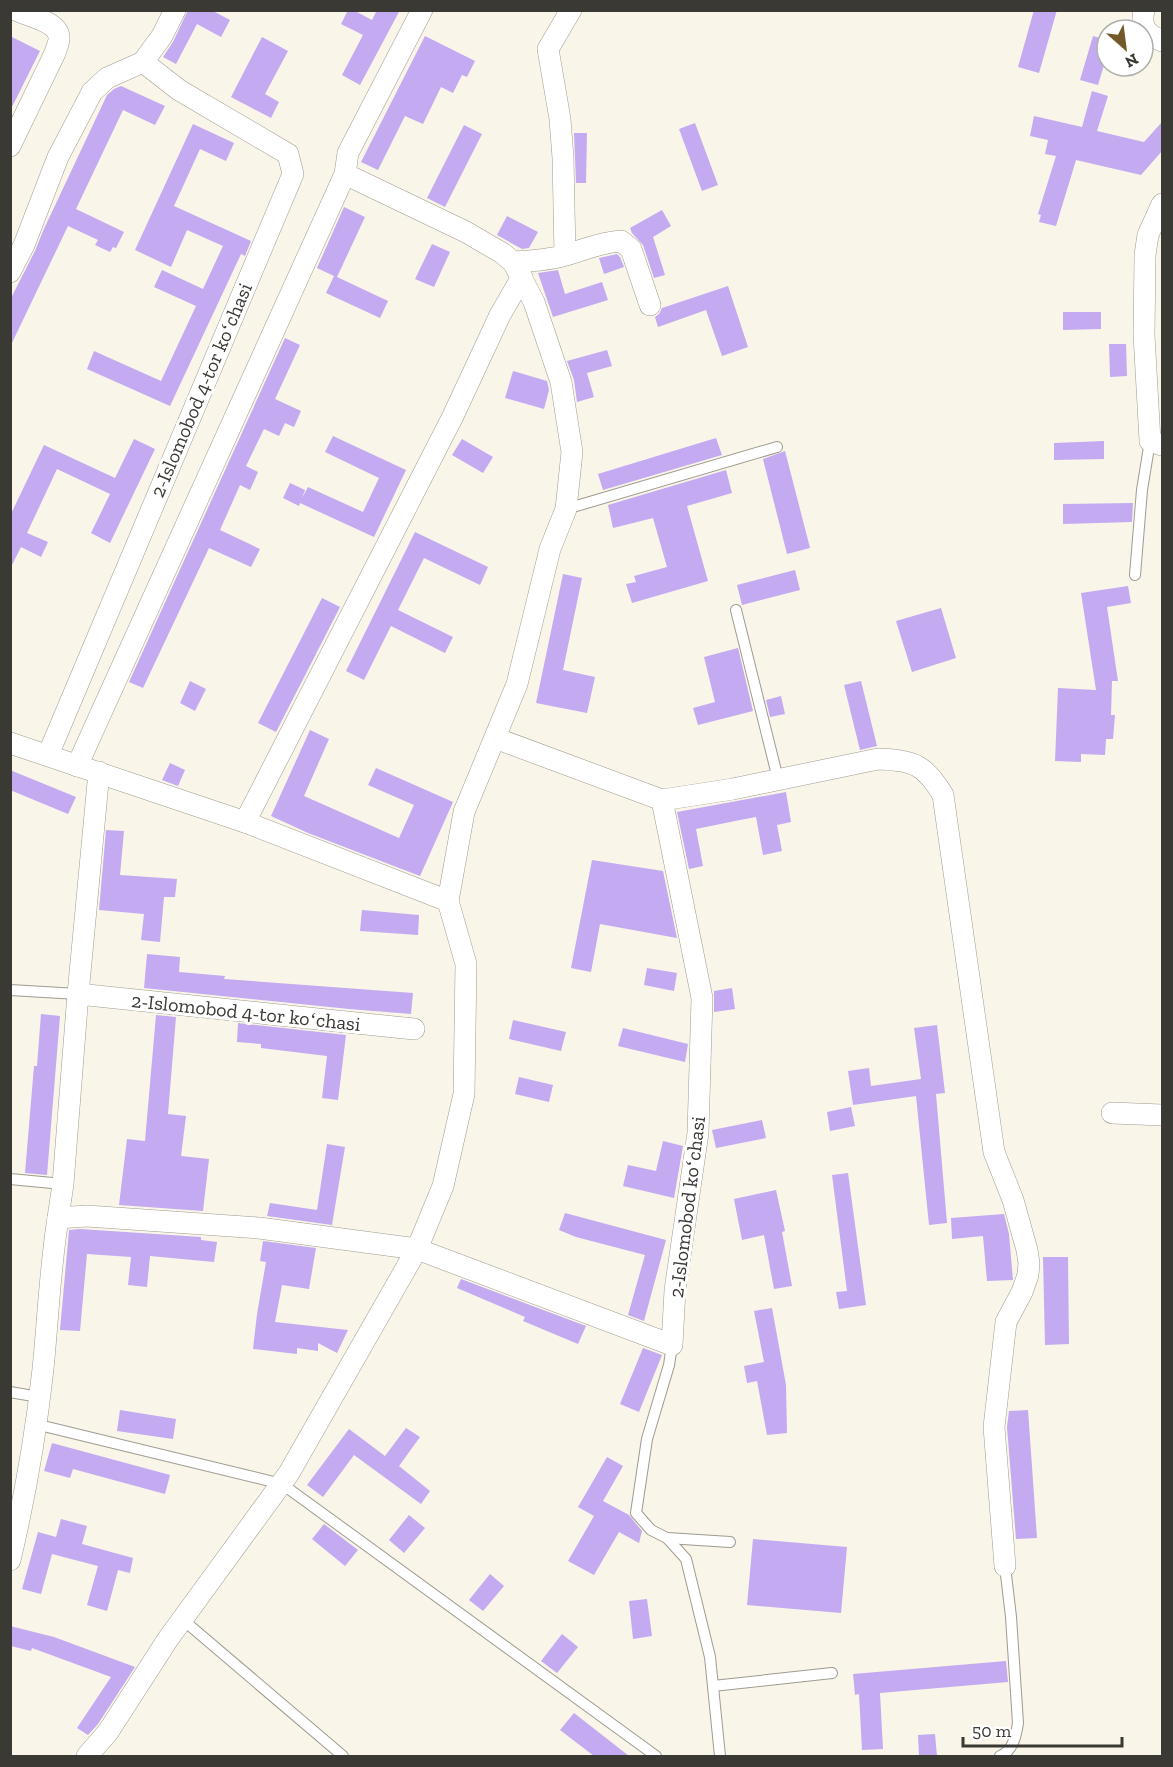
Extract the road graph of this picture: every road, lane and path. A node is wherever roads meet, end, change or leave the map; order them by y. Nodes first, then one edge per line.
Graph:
1 (175, 10) edge
2 (422, 10) edge
3 (571, 10) edge
4 (1144, 10) edge
5 (23, 12) edge
6 (1162, 41) edge
7 (143, 62) junction
8 (10, 146) edge
9 (345, 174) junction
10 (1162, 204) edge
11 (565, 255) junction
12 (512, 264) junction
13 (10, 272) edge
14 (650, 305) dead end
15 (1156, 443) edge
16 (777, 447) dead end
17 (566, 509) junction
18 (1135, 575) dead end
19 (736, 610) dead end
20 (495, 738) junction
21 (10, 743) edge
22 (48, 755) junction
23 (77, 766) junction
24 (99, 772) junction
25 (778, 780) junction
26 (662, 800) junction
27 (245, 822) junction
28 (448, 901) junction
29 (10, 990) edge
30 (78, 994) junction
31 (414, 1029) dead end
32 (1112, 1113) dead end
33 (1162, 1115) edge
34 (10, 1179) edge
35 (63, 1184) junction
36 (57, 1218) junction
37 (417, 1249) junction
38 (672, 1345) junction
39 (10, 1392) edge
40 (39, 1397) junction
41 (35, 1424) junction
42 (282, 1484) junction
43 (667, 1538) junction
44 (730, 1542) dead end
45 (10, 1560) edge
46 (1005, 1566) joint
47 (182, 1620) junction
48 (832, 1673) dead end
49 (713, 1686) junction
50 (87, 1756) edge
51 (343, 1756) edge
52 (656, 1756) edge
53 (720, 1756) edge
54 (1000, 1756) edge

1 - 7 street
2 - 9 street, 2-Islomobod 4-tor koʻchasi
3 - 11 street
4 - 6 street
5 - 8 street
7 - 13 street
7 - 22 street, 2-Islomobod 4-tor koʻchasi
9 - 12 street
9 - 23 street, 2-Islomobod 4-tor koʻchasi
10 - 15 street
11 - 12 street
11 - 14 street
12 - 17 street
12 - 27 street
15 - 18 lane
16 - 17 lane
17 - 20 street
19 - 25 lane
20 - 26 street
20 - 28 street
21 - 22 street
22 - 23 street
23 - 24 street
24 - 27 street
24 - 30 street
25 - 26 street
25 - 46 street
26 - 38 street, 2-Islomobod koʻchasi
27 - 28 street
28 - 37 street
29 - 30 lane
30 - 31 street, 2-Islomobod 4-tor koʻchasi
30 - 35 street
32 - 33 street
34 - 35 lane
35 - 36 street
36 - 37 street
36 - 40 street
37 - 38 street
37 - 42 street
38 - 43 lane
39 - 40 lane
40 - 41 street
41 - 42 lane
41 - 45 street
42 - 47 street
42 - 52 lane
43 - 44 lane
43 - 49 lane
46 - 54 lane
47 - 50 street
47 - 51 lane
48 - 49 lane
49 - 53 lane

